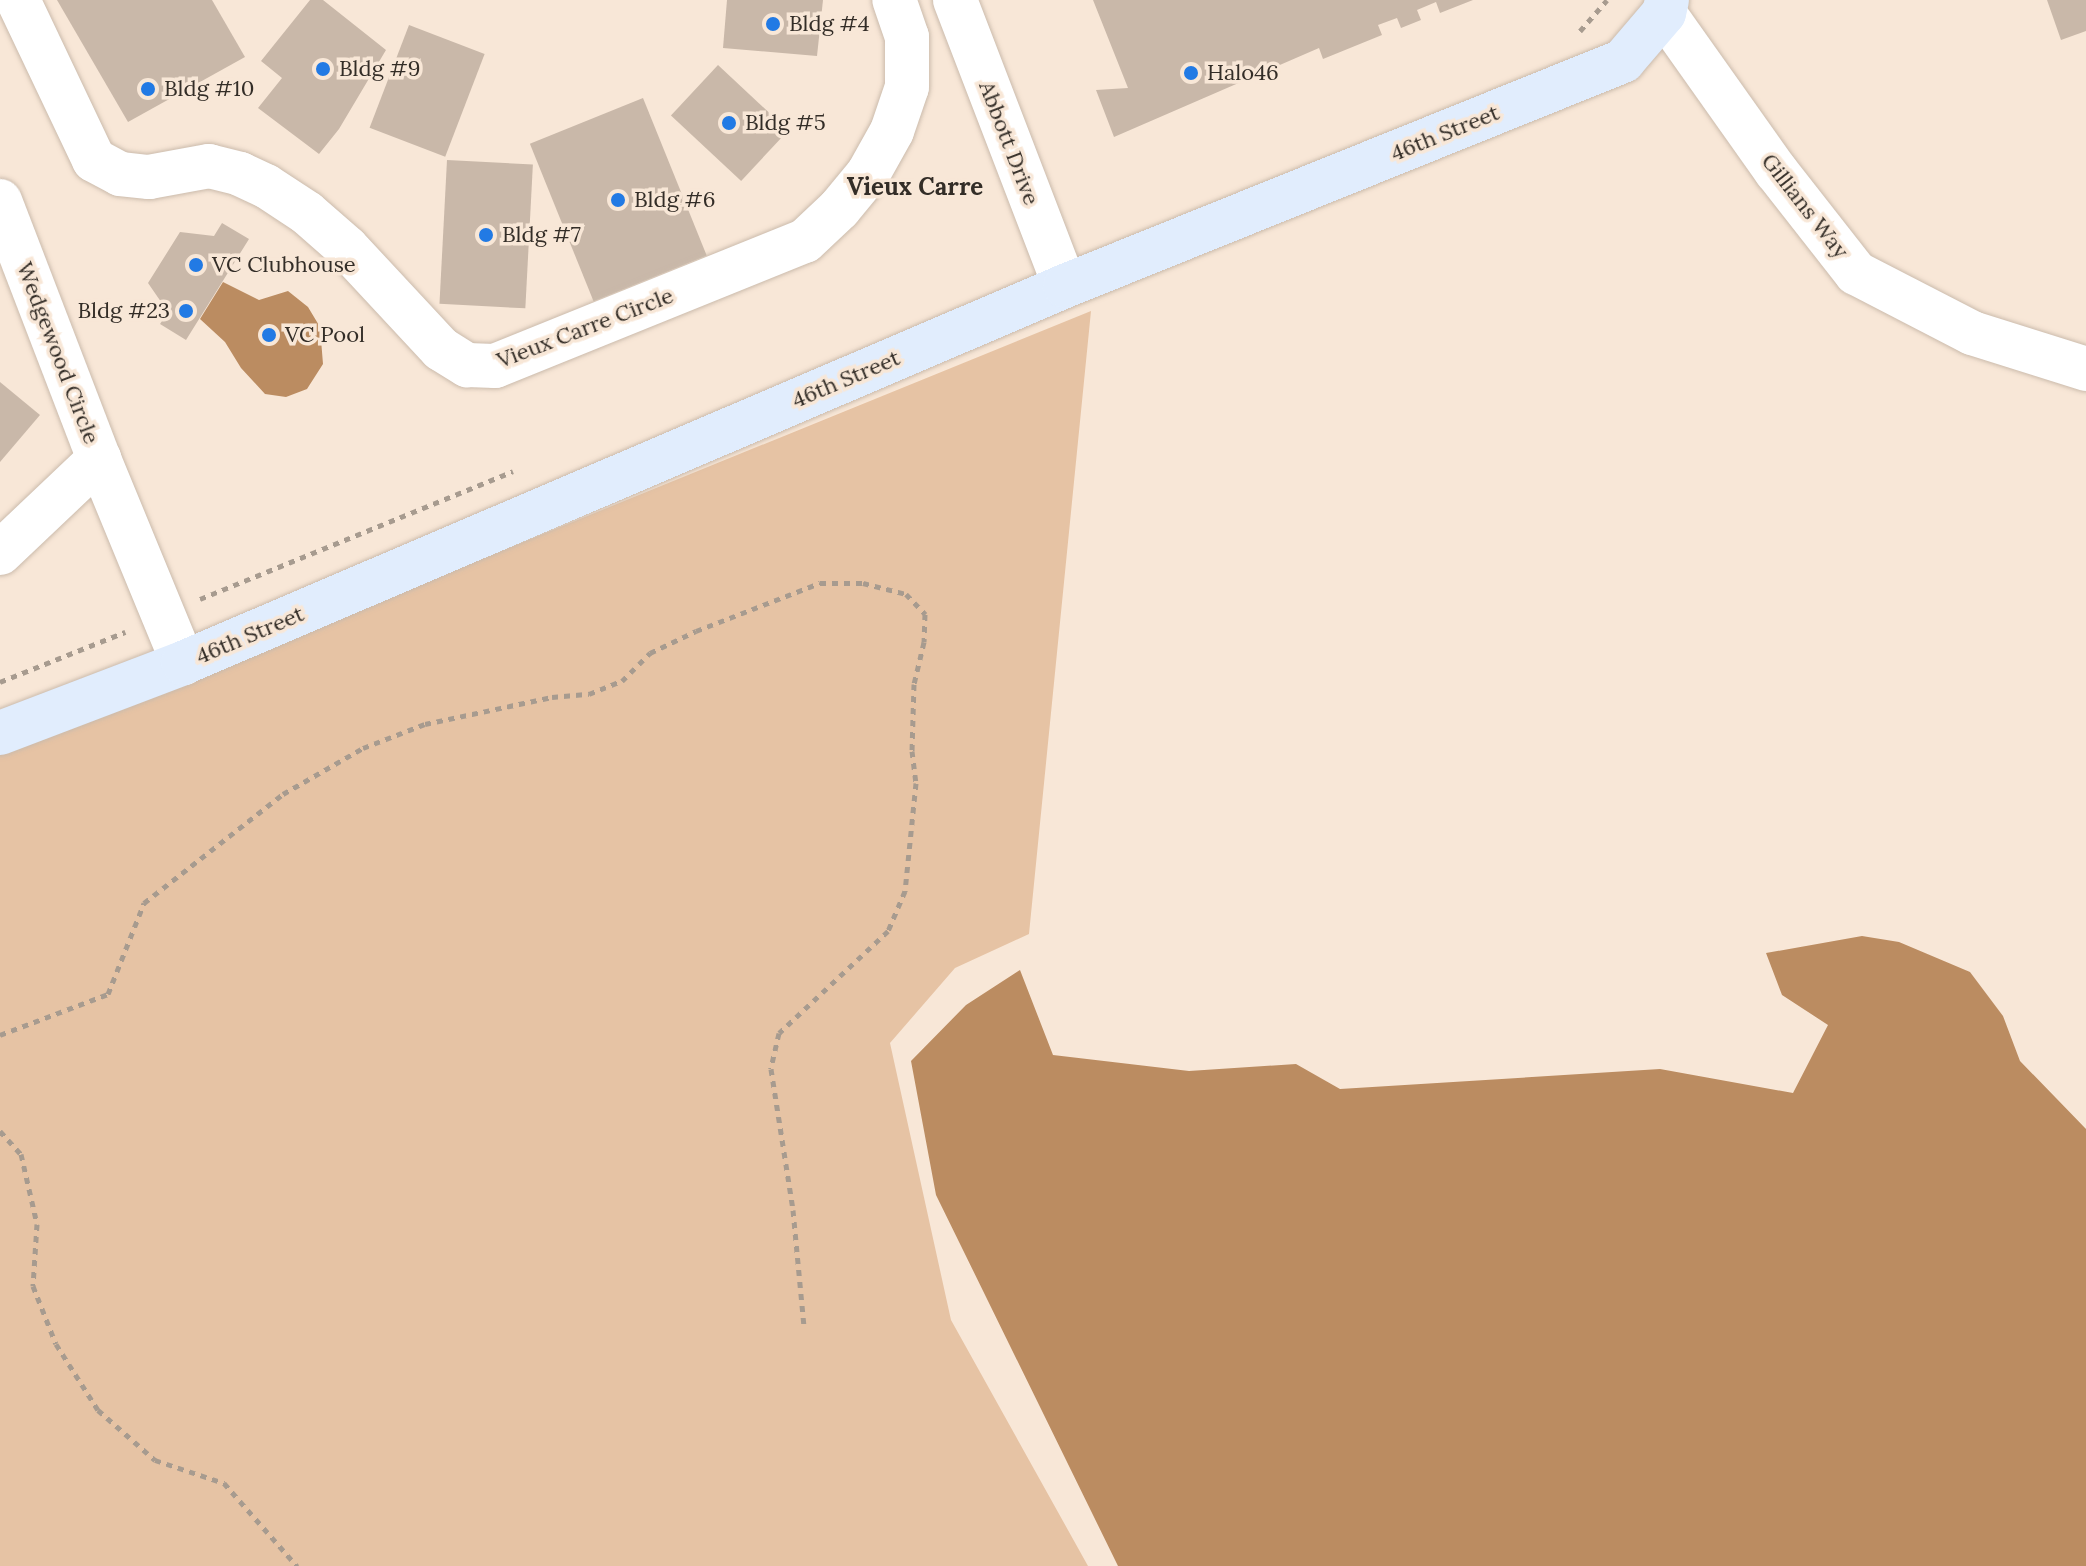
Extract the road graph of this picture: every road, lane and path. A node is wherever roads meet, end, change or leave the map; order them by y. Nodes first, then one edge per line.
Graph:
1 (18, 0) edge
2 (894, 0) edge
3 (955, 0) edge
4 (1666, 6) edge
5 (0, 201) edge
6 (1065, 286) junction
7 (2086, 369) edge
8 (99, 459) junction
9 (0, 553) edge
10 (164, 616) junction
11 (183, 663) junction
12 (0, 682) edge
13 (0, 733) edge
14 (0, 1035) edge
15 (0, 1131) edge
16 (804, 1326) dead end
17 (297, 1566) edge

1 - 2 street, Vieux Carre Circle
3 - 6 street, Abbott Drive
4 - 6 street, 46th Street
4 - 7 street, Gillians Way
5 - 8 street, Wedgewood Circle
6 - 11 street, 46th Street
8 - 9 street, Wedgewood Circle
8 - 10 street, Wedgewood Circle
10 - 11 street, Wedgewood Circle
10 - 12 path
11 - 13 street, 46th Street
14 - 16 path
15 - 17 path

